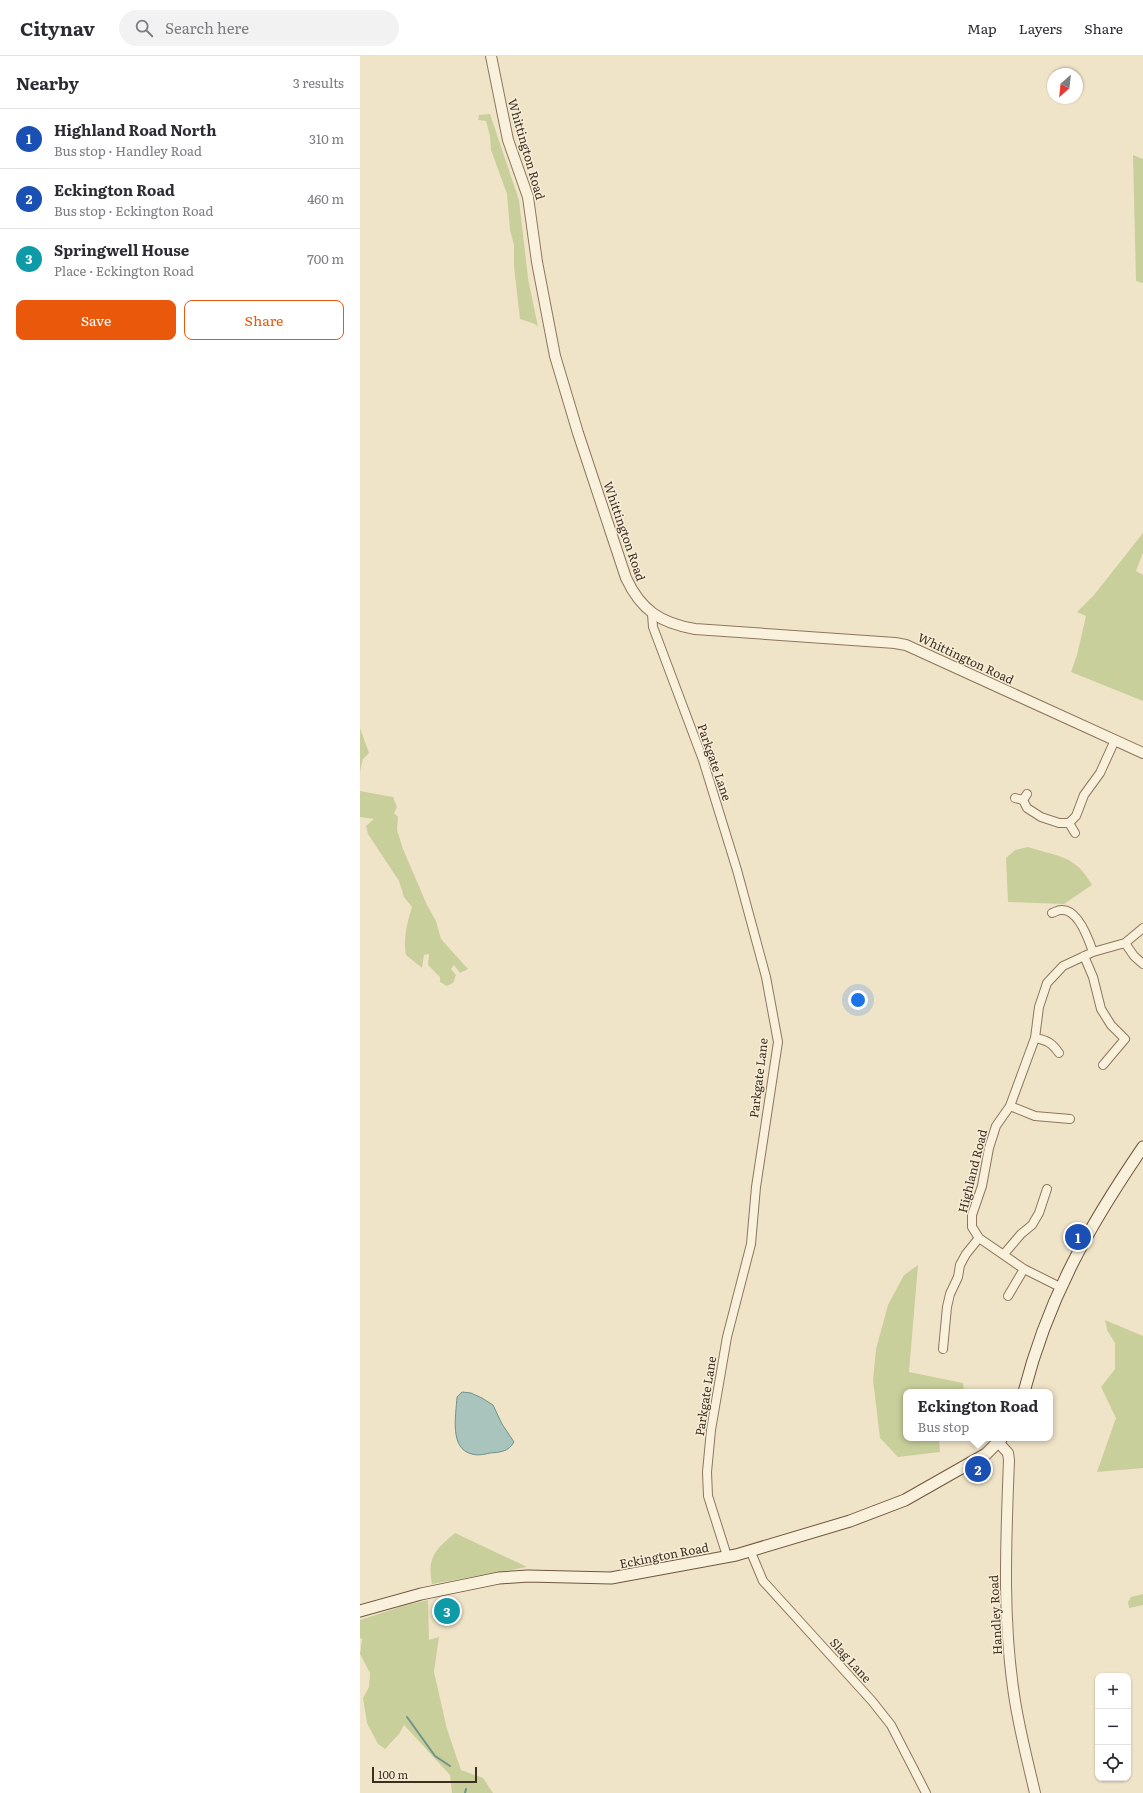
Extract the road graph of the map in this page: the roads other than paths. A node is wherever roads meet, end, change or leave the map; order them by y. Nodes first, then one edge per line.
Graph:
1 (491, 56) edge
2 (652, 614) junction
3 (1115, 740) junction
4 (1143, 752) edge
5 (1022, 797) dead end
6 (1069, 823) junction
7 (1075, 833) dead end
8 (1052, 913) dead end
9 (1143, 928) edge
10 (1125, 943) junction
11 (1093, 952) junction
12 (1084, 956) junction
13 (1143, 964) edge
14 (1035, 1038) junction
15 (1059, 1053) dead end
16 (1103, 1065) dead end
17 (1010, 1106) junction
18 (1070, 1119) dead end
19 (1143, 1147) edge
20 (1047, 1189) dead end
21 (979, 1238) junction
22 (1004, 1254) junction
23 (1024, 1269) junction
24 (1060, 1287) junction
25 (1008, 1296) dead end
26 (943, 1349) dead end
27 (1025, 1389) edge
28 (999, 1441) edge
29 (1001, 1441) edge
30 (750, 1550) junction
31 (727, 1556) junction
32 (360, 1611) edge
33 (926, 1793) edge
34 (1035, 1793) edge

1 - 2 street, Whittington Road
2 - 3 street, Whittington Road
2 - 31 street, Parkgate Lane
3 - 4 street, Whittington Road
3 - 6 street
5 - 6 street
6 - 7 street
8 - 11 street
9 - 10 street, Highland Road
10 - 11 street, Highland Road
10 - 13 street
11 - 12 street, Highland Road
12 - 14 street, Highland Road
12 - 16 street
14 - 15 street
14 - 17 street, Highland Road
17 - 18 street
17 - 21 street, Highland Road
19 - 24 main road
20 - 22 street
21 - 22 street
21 - 26 street
22 - 23 street
23 - 24 street
23 - 25 street
24 - 27 main road
28 - 30 main road, Eckington Road
29 - 34 street, Handley Road
30 - 31 main road, Eckington Road
30 - 33 street, Slag Lane
31 - 32 main road, Eckington Road

